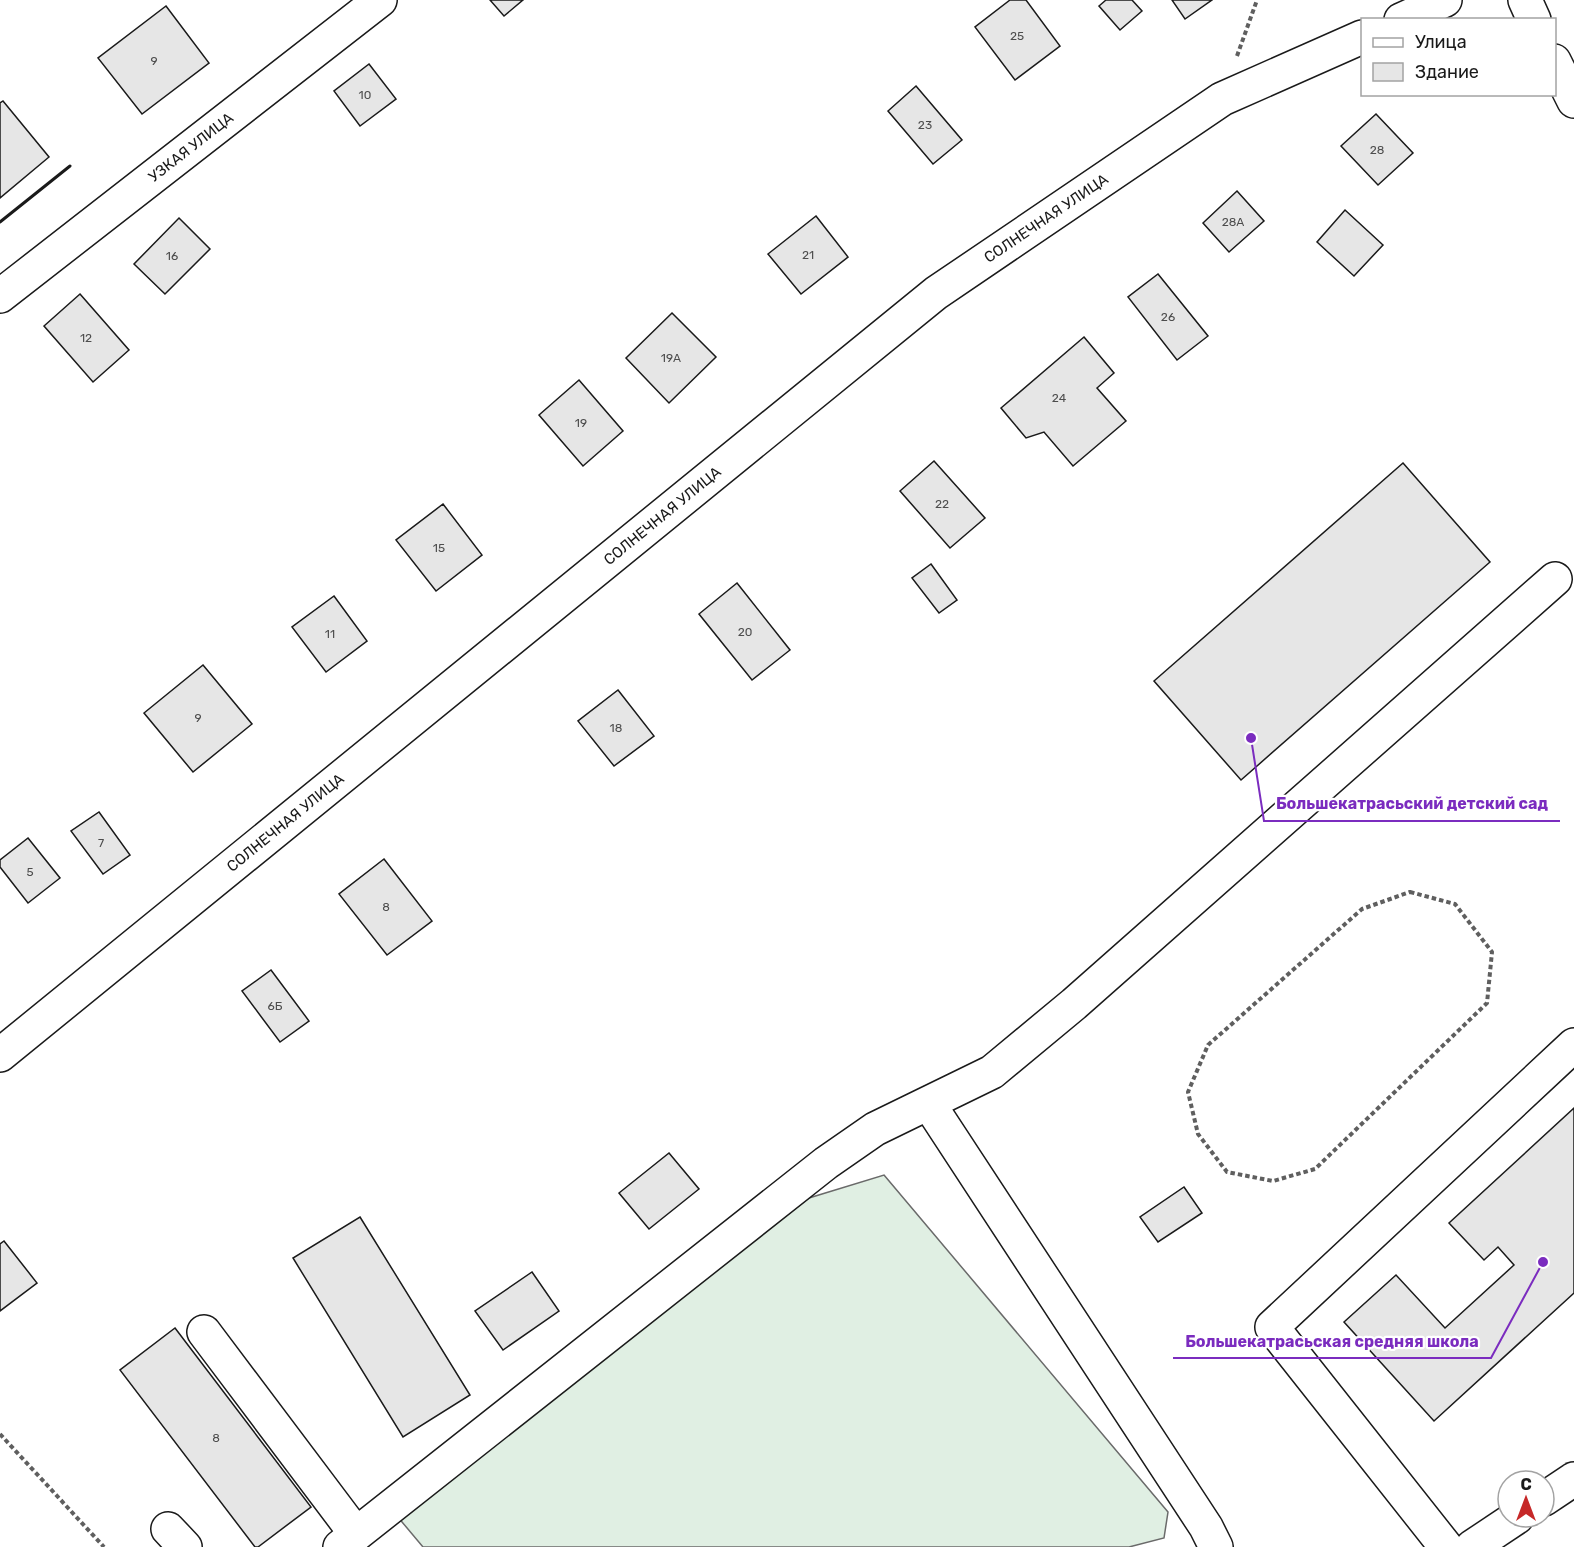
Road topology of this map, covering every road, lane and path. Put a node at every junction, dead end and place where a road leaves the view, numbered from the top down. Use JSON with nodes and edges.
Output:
{"nodes":[{"id":1,"x":380,"y":0,"type":"edge"},
{"id":2,"x":1257,"y":0,"type":"edge"},
{"id":3,"x":1445,"y":0,"type":"edge"},
{"id":4,"x":1525,"y":0,"type":"edge"},
{"id":5,"x":1405,"y":18,"type":"edge"},
{"id":6,"x":1533,"y":18,"type":"edge"},
{"id":7,"x":1361,"y":37,"type":"edge"},
{"id":8,"x":1556,"y":65,"type":"edge"},
{"id":9,"x":1222,"y":99,"type":"junction"},
{"id":10,"x":1574,"y":100,"type":"edge"},
{"id":11,"x":0,"y":297,"type":"edge"},
{"id":12,"x":1556,"y":579,"type":"dead end"},
{"id":13,"x":1455,"y":904,"type":"joint"},
{"id":14,"x":1574,"y":1045,"type":"edge"},
{"id":15,"x":0,"y":1055,"type":"edge"},
{"id":16,"x":929,"y":1104,"type":"junction"},
{"id":17,"x":204,"y":1332,"type":"dead end"},
{"id":18,"x":0,"y":1434,"type":"edge"},
{"id":19,"x":1574,"y":1479,"type":"edge"},
{"id":20,"x":1556,"y":1491,"type":"edge"},
{"id":21,"x":1499,"y":1529,"type":"edge"},
{"id":22,"x":348,"y":1541,"type":"edge"},
{"id":23,"x":104,"y":1547,"type":"edge"},
{"id":24,"x":1216,"y":1547,"type":"edge"},
{"id":25,"x":1446,"y":1547,"type":"edge"},
{"id":26,"x":1472,"y":1547,"type":"edge"}],
"edges":[{"from":1,"to":11,"type":"street","name":"УЗКАЯ УЛИЦА"},
{"from":2,"to":9,"type":"path"},
{"from":3,"to":5,"type":"street"},
{"from":4,"to":6,"type":"street"},
{"from":7,"to":9,"type":"street","name":"СОЛНЕЧНАЯ УЛИЦА"},
{"from":8,"to":10,"type":"street"},
{"from":9,"to":15,"type":"street","name":"СОЛНЕЧНАЯ УЛИЦА"},
{"from":12,"to":16,"type":"street"},
{"from":13,"to":13,"type":"path"},
{"from":14,"to":25,"type":"street"},
{"from":16,"to":22,"type":"street"},
{"from":16,"to":24,"type":"street"},
{"from":17,"to":22,"type":"street"},
{"from":18,"to":23,"type":"path"},
{"from":19,"to":20,"type":"street"},
{"from":21,"to":26,"type":"street"}]}
